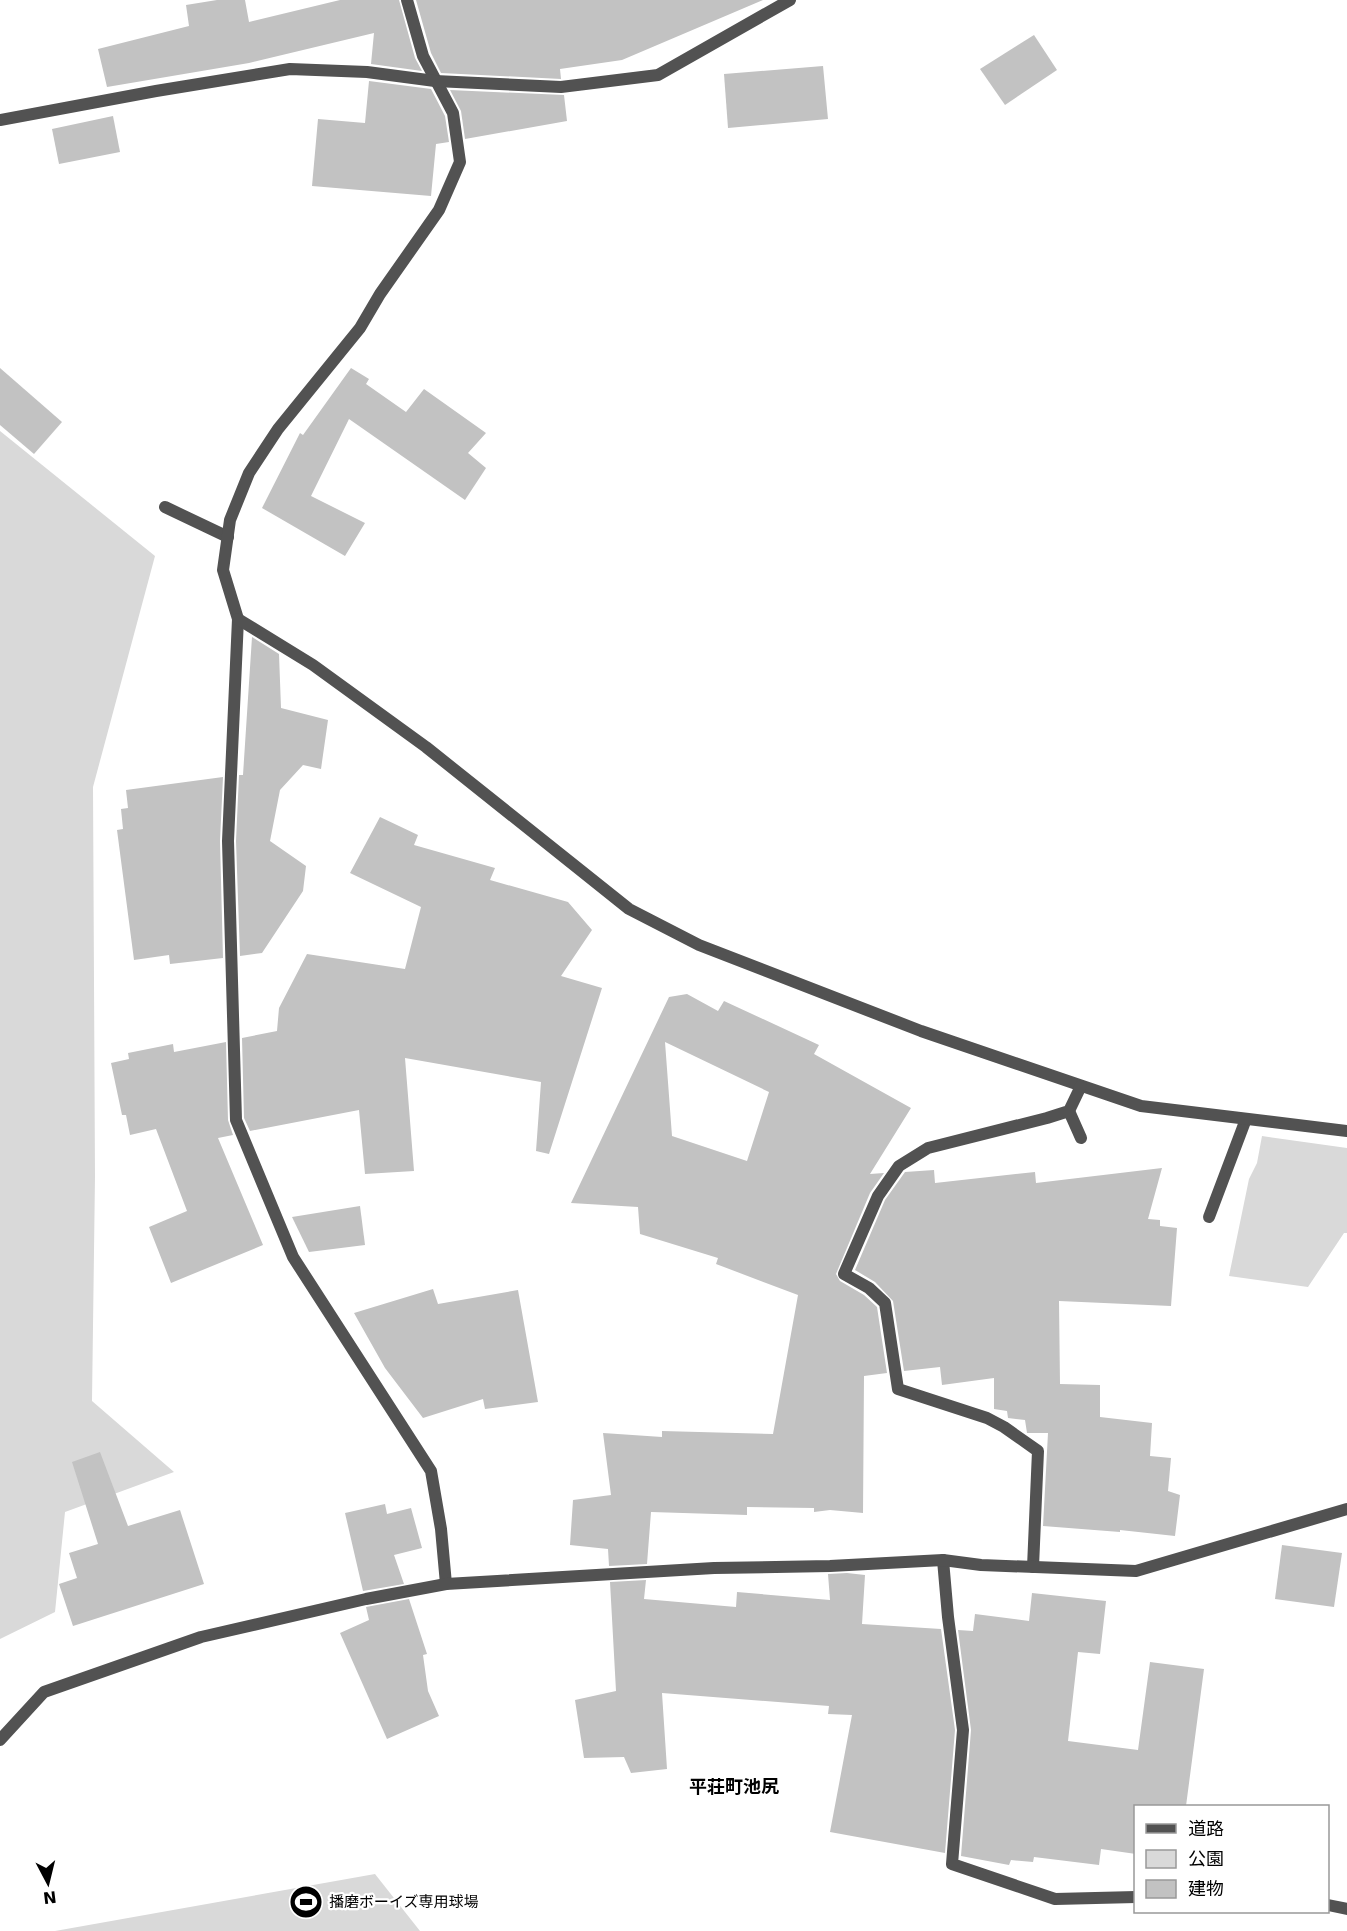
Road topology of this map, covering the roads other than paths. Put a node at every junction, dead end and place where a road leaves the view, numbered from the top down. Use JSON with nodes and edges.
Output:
{"nodes":[{"id":1,"x":407,"y":0,"type":"edge"},
{"id":2,"x":790,"y":0,"type":"edge"},
{"id":3,"x":435,"y":81,"type":"junction"},
{"id":4,"x":0,"y":120,"type":"edge"},
{"id":5,"x":165,"y":507,"type":"dead end"},
{"id":6,"x":228,"y":537,"type":"junction"},
{"id":7,"x":238,"y":619,"type":"junction"},
{"id":8,"x":1081,"y":1086,"type":"junction"},
{"id":9,"x":1069,"y":1111,"type":"junction"},
{"id":10,"x":1246,"y":1119,"type":"junction"},
{"id":11,"x":1347,"y":1131,"type":"edge"},
{"id":12,"x":1081,"y":1138,"type":"dead end"},
{"id":13,"x":1209,"y":1217,"type":"dead end"},
{"id":14,"x":1347,"y":1509,"type":"edge"},
{"id":15,"x":943,"y":1560,"type":"junction"},
{"id":16,"x":1034,"y":1567,"type":"junction"},
{"id":17,"x":446,"y":1584,"type":"junction"},
{"id":18,"x":0,"y":1740,"type":"edge"},
{"id":19,"x":1134,"y":1897,"type":"edge"},
{"id":20,"x":1329,"y":1905,"type":"edge"},
{"id":21,"x":1347,"y":1909,"type":"edge"}],
"edges":[{"from":1,"to":3,"type":"street"},
{"from":2,"to":3,"type":"street"},
{"from":3,"to":4,"type":"street"},
{"from":3,"to":6,"type":"street"},
{"from":5,"to":6,"type":"street"},
{"from":6,"to":7,"type":"street"},
{"from":7,"to":8,"type":"street"},
{"from":7,"to":17,"type":"street"},
{"from":8,"to":9,"type":"street"},
{"from":8,"to":10,"type":"street"},
{"from":9,"to":12,"type":"street"},
{"from":9,"to":16,"type":"street"},
{"from":10,"to":11,"type":"street"},
{"from":10,"to":13,"type":"street"},
{"from":14,"to":16,"type":"street"},
{"from":15,"to":16,"type":"street"},
{"from":15,"to":17,"type":"street"},
{"from":15,"to":19,"type":"street"},
{"from":17,"to":18,"type":"street"},
{"from":20,"to":21,"type":"street"}]}
